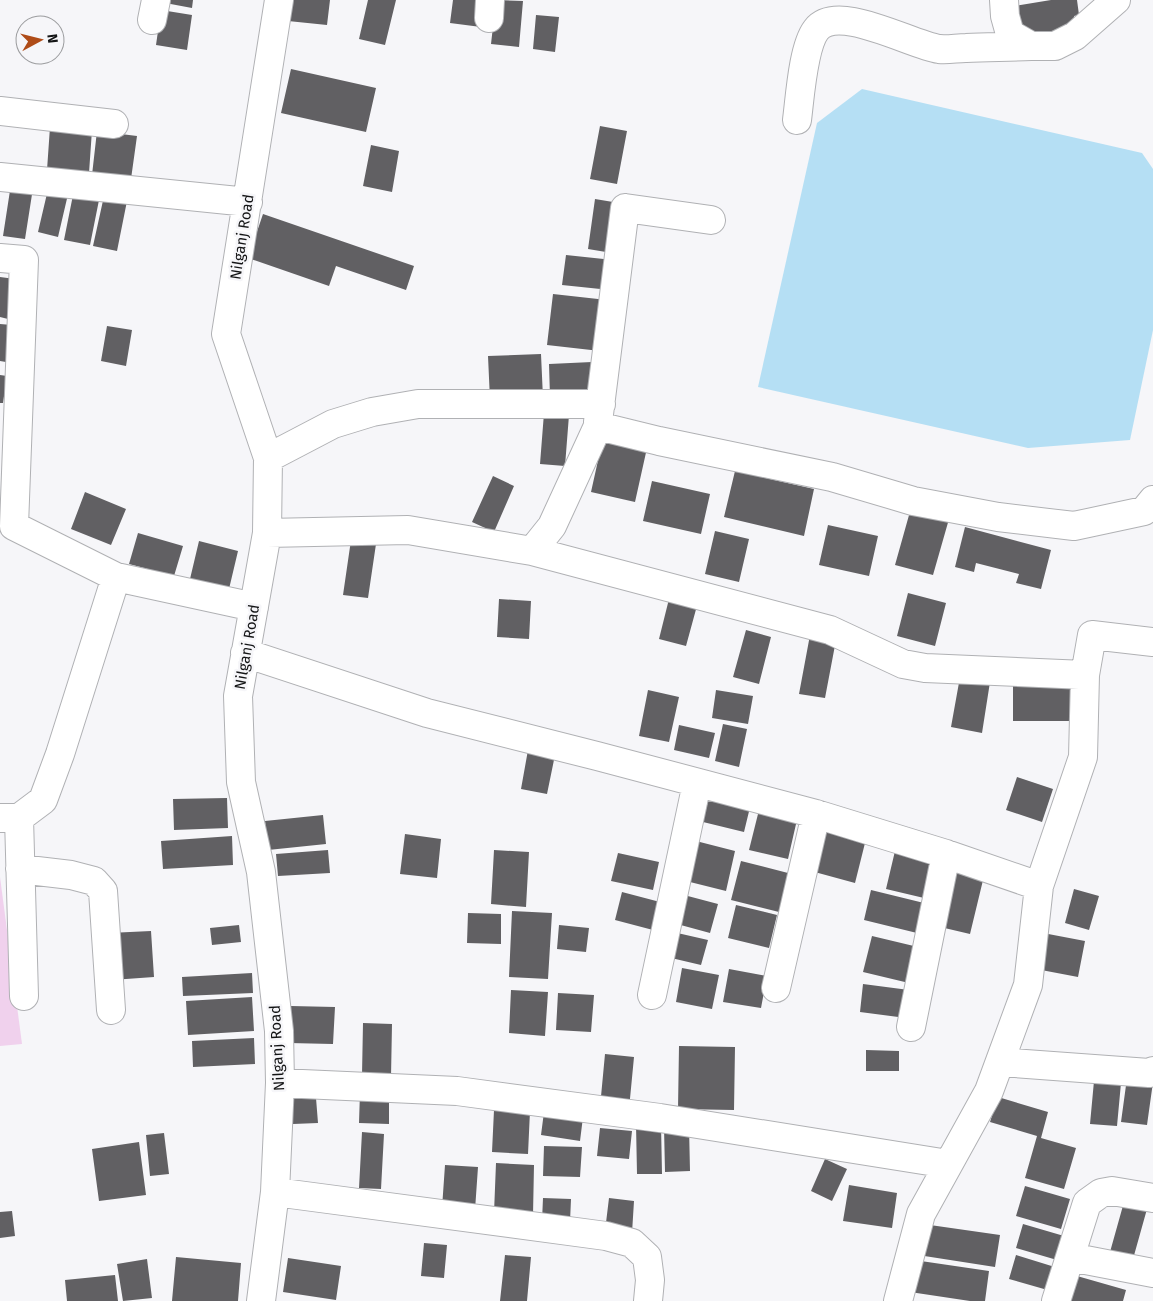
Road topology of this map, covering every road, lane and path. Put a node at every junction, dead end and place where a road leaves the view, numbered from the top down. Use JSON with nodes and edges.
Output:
{"nodes":[{"id":1,"x":279,"y":0,"type":"edge"},
{"id":2,"x":1004,"y":0,"type":"edge"},
{"id":3,"x":1116,"y":0,"type":"edge"},
{"id":4,"x":1031,"y":46,"type":"junction"},
{"id":5,"x":0,"y":111,"type":"edge"},
{"id":6,"x":797,"y":120,"type":"dead end"},
{"id":7,"x":114,"y":124,"type":"dead end"},
{"id":8,"x":0,"y":177,"type":"edge"},
{"id":9,"x":248,"y":202,"type":"junction"},
{"id":10,"x":711,"y":220,"type":"dead end"},
{"id":11,"x":0,"y":258,"type":"edge"},
{"id":12,"x":599,"y":415,"type":"junction"},
{"id":13,"x":268,"y":458,"type":"junction"},
{"id":14,"x":1153,"y":500,"type":"edge"},
{"id":15,"x":7,"y":527,"type":"edge"},
{"id":16,"x":267,"y":534,"type":"junction"},
{"id":17,"x":532,"y":551,"type":"junction"},
{"id":18,"x":116,"y":577,"type":"junction"},
{"id":19,"x":254,"y":607,"type":"junction"},
{"id":20,"x":1153,"y":642,"type":"edge"},
{"id":21,"x":245,"y":653,"type":"junction"},
{"id":22,"x":1085,"y":675,"type":"junction"},
{"id":23,"x":697,"y":783,"type":"junction"},
{"id":24,"x":816,"y":814,"type":"junction"},
{"id":25,"x":9,"y":818,"type":"edge"},
{"id":26,"x":946,"y":854,"type":"junction"},
{"id":27,"x":20,"y":869,"type":"junction"},
{"id":28,"x":1039,"y":886,"type":"junction"},
{"id":29,"x":776,"y":988,"type":"dead end"},
{"id":30,"x":24,"y":996,"type":"dead end"},
{"id":31,"x":652,"y":996,"type":"dead end"},
{"id":32,"x":111,"y":1010,"type":"dead end"},
{"id":33,"x":911,"y":1027,"type":"dead end"},
{"id":34,"x":1000,"y":1062,"type":"junction"},
{"id":35,"x":1153,"y":1071,"type":"edge"},
{"id":36,"x":280,"y":1083,"type":"junction"},
{"id":37,"x":948,"y":1164,"type":"junction"},
{"id":38,"x":275,"y":1192,"type":"junction"},
{"id":39,"x":1153,"y":1198,"type":"edge"},
{"id":40,"x":1070,"y":1257,"type":"junction"},
{"id":41,"x":1153,"y":1273,"type":"edge"},
{"id":42,"x":261,"y":1301,"type":"edge"},
{"id":43,"x":648,"y":1301,"type":"edge"},
{"id":44,"x":898,"y":1301,"type":"edge"},
{"id":45,"x":1056,"y":1301,"type":"edge"}],
"edges":[{"from":1,"to":9,"type":"street","name":"Nilganj Road"},
{"from":2,"to":4,"type":"street"},
{"from":3,"to":4,"type":"street"},
{"from":4,"to":6,"type":"street"},
{"from":5,"to":7,"type":"street"},
{"from":8,"to":9,"type":"street"},
{"from":9,"to":13,"type":"street","name":"Nilganj Road"},
{"from":10,"to":12,"type":"street"},
{"from":11,"to":15,"type":"street"},
{"from":12,"to":13,"type":"street"},
{"from":12,"to":14,"type":"street"},
{"from":12,"to":17,"type":"street"},
{"from":13,"to":16,"type":"street","name":"Nilganj Road"},
{"from":15,"to":18,"type":"street"},
{"from":16,"to":17,"type":"street"},
{"from":16,"to":19,"type":"street","name":"Nilganj Road"},
{"from":17,"to":22,"type":"street"},
{"from":18,"to":19,"type":"street"},
{"from":18,"to":25,"type":"street"},
{"from":19,"to":21,"type":"street","name":"Nilganj Road"},
{"from":20,"to":22,"type":"street"},
{"from":21,"to":23,"type":"street"},
{"from":21,"to":36,"type":"street","name":"Nilganj Road"},
{"from":22,"to":28,"type":"street"},
{"from":23,"to":24,"type":"street"},
{"from":23,"to":31,"type":"street"},
{"from":24,"to":26,"type":"street"},
{"from":24,"to":29,"type":"street"},
{"from":25,"to":27,"type":"street"},
{"from":26,"to":28,"type":"street"},
{"from":26,"to":33,"type":"street"},
{"from":27,"to":30,"type":"street"},
{"from":27,"to":32,"type":"street"},
{"from":28,"to":34,"type":"street"},
{"from":34,"to":35,"type":"street"},
{"from":34,"to":37,"type":"street"},
{"from":36,"to":37,"type":"street"},
{"from":36,"to":38,"type":"street","name":"Nilganj Road"},
{"from":37,"to":44,"type":"street"},
{"from":38,"to":42,"type":"street","name":"Nilganj Road"},
{"from":38,"to":43,"type":"street"},
{"from":39,"to":40,"type":"street"},
{"from":40,"to":41,"type":"street"},
{"from":40,"to":45,"type":"street"}]}
